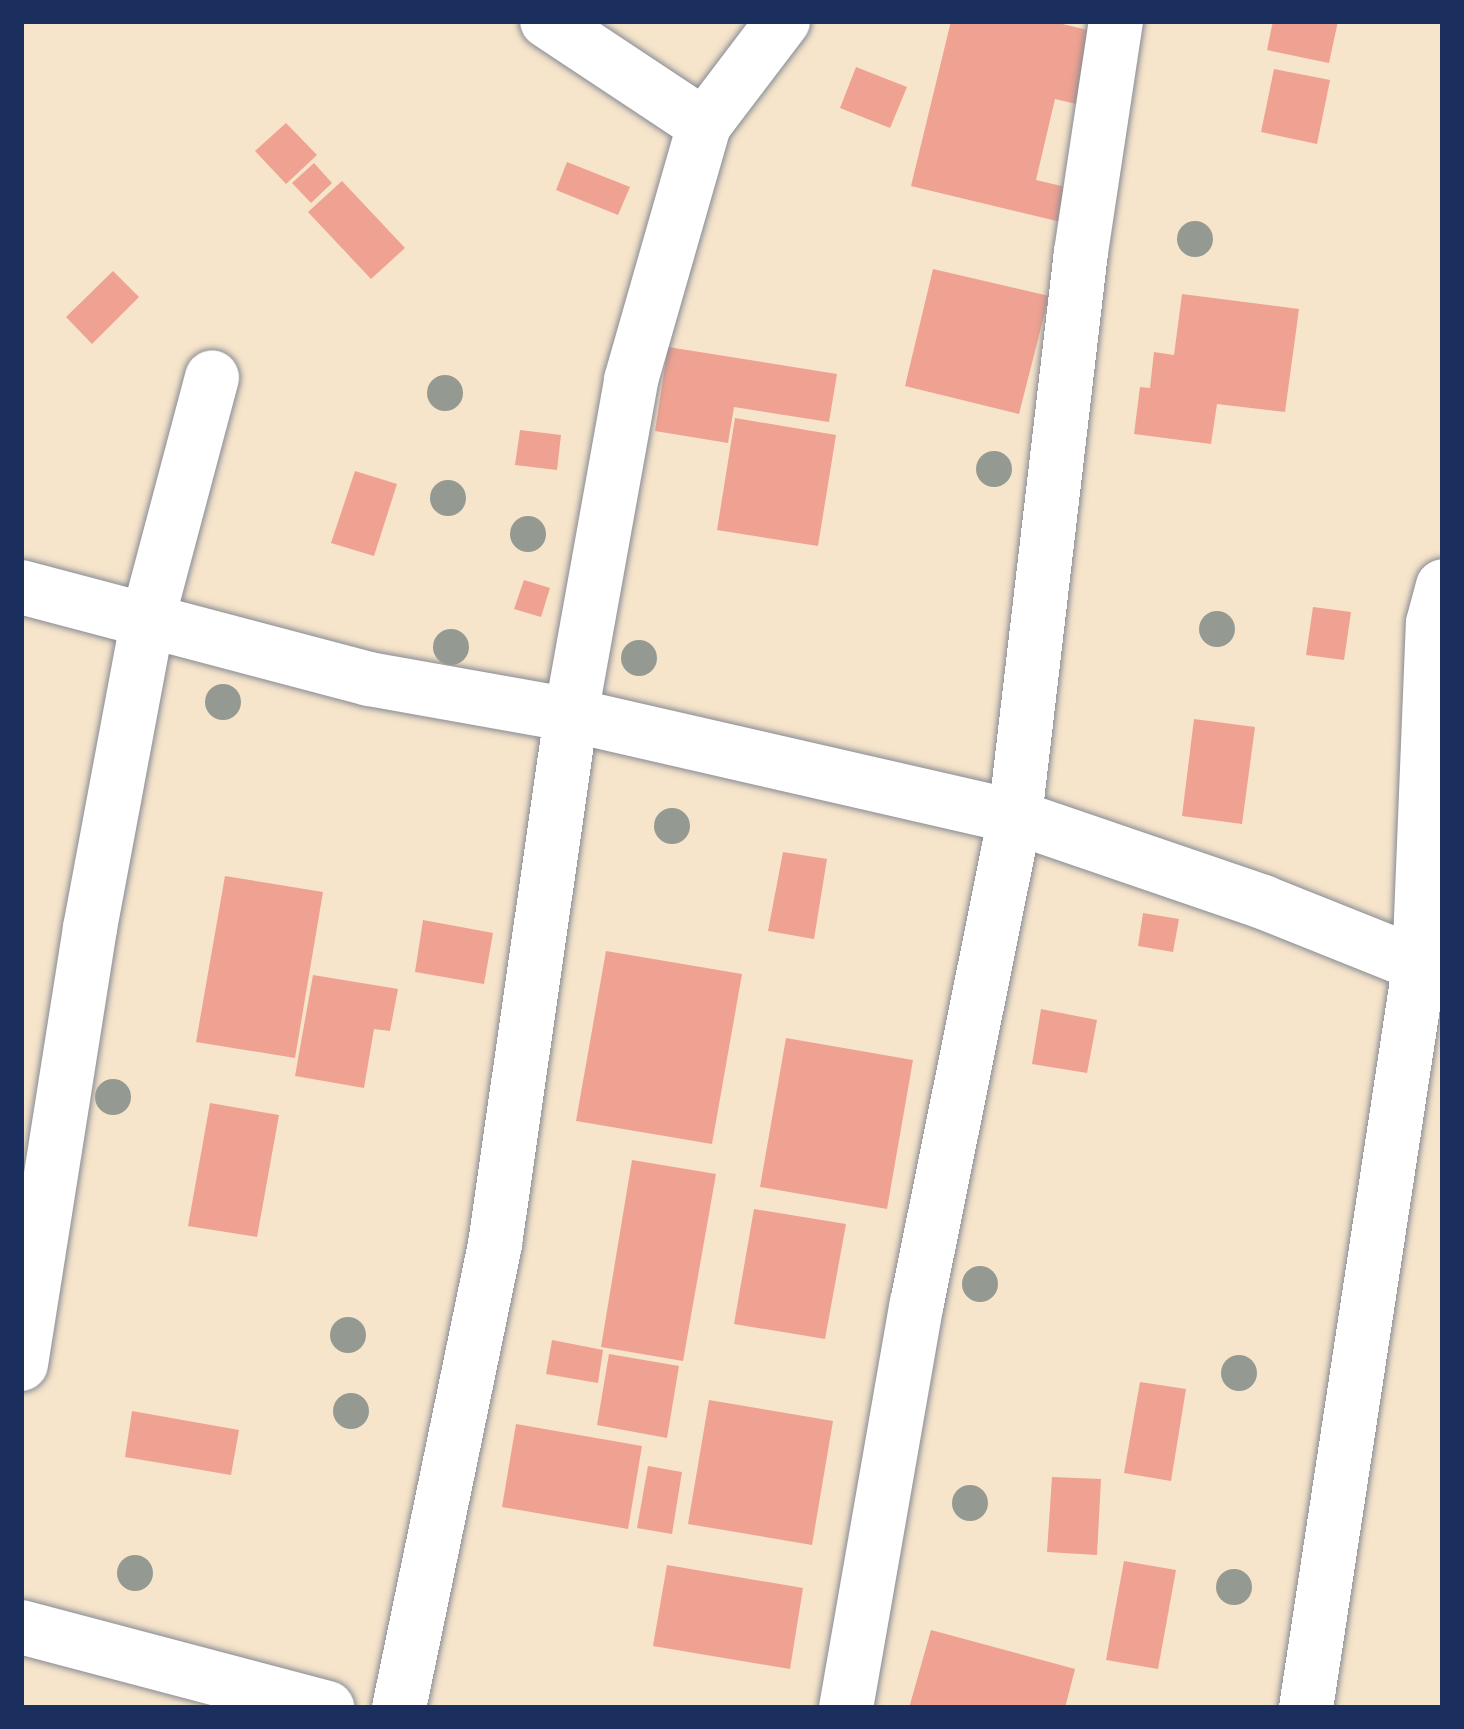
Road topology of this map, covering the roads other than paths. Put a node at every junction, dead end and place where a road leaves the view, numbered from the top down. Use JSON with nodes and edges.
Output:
{"nodes":[{"id":1,"x":547,"y":21,"type":"edge"},
{"id":2,"x":783,"y":21,"type":"edge"},
{"id":3,"x":1115,"y":21,"type":"edge"},
{"id":4,"x":704,"y":125,"type":"junction"},
{"id":5,"x":212,"y":377,"type":"dead end"},
{"id":6,"x":1443,"y":586,"type":"edge"},
{"id":7,"x":21,"y":587,"type":"edge"},
{"id":8,"x":148,"y":618,"type":"junction"},
{"id":9,"x":571,"y":715,"type":"junction"},
{"id":10,"x":1015,"y":817,"type":"junction"},
{"id":11,"x":1431,"y":971,"type":"edge"},
{"id":12,"x":21,"y":1364,"type":"edge"},
{"id":13,"x":21,"y":1627,"type":"edge"},
{"id":14,"x":327,"y":1708,"type":"edge"},
{"id":15,"x":399,"y":1708,"type":"edge"},
{"id":16,"x":846,"y":1708,"type":"edge"},
{"id":17,"x":1306,"y":1708,"type":"edge"}],
"edges":[{"from":1,"to":4,"type":"street"},
{"from":2,"to":4,"type":"street"},
{"from":3,"to":10,"type":"street"},
{"from":4,"to":9,"type":"street"},
{"from":5,"to":8,"type":"street"},
{"from":6,"to":11,"type":"street"},
{"from":7,"to":8,"type":"street"},
{"from":8,"to":9,"type":"street"},
{"from":8,"to":12,"type":"street"},
{"from":9,"to":10,"type":"street"},
{"from":9,"to":15,"type":"street"},
{"from":10,"to":11,"type":"street"},
{"from":10,"to":16,"type":"street"},
{"from":11,"to":17,"type":"street"},
{"from":13,"to":14,"type":"street"}]}
